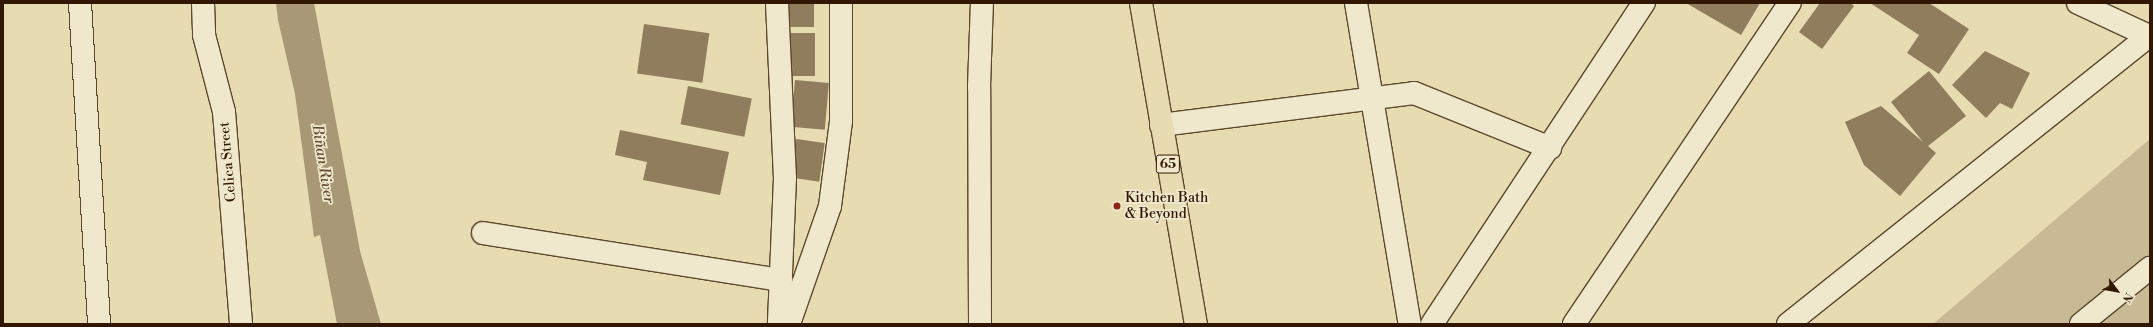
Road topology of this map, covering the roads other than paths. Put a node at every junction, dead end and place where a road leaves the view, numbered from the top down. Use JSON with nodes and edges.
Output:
{"nodes":[{"id":1,"x":80,"y":3,"type":"edge"},
{"id":2,"x":203,"y":3,"type":"edge"},
{"id":3,"x":777,"y":3,"type":"edge"},
{"id":4,"x":841,"y":3,"type":"edge"},
{"id":5,"x":982,"y":3,"type":"edge"},
{"id":6,"x":1141,"y":3,"type":"edge"},
{"id":7,"x":1356,"y":3,"type":"edge"},
{"id":8,"x":1644,"y":3,"type":"edge"},
{"id":9,"x":1790,"y":3,"type":"edge"},
{"id":10,"x":2078,"y":3,"type":"edge"},
{"id":11,"x":2149,"y":35,"type":"edge"},
{"id":12,"x":1372,"y":99,"type":"junction"},
{"id":13,"x":1161,"y":125,"type":"junction"},
{"id":14,"x":1550,"y":148,"type":"junction"},
{"id":15,"x":483,"y":233,"type":"dead end"},
{"id":16,"x":2150,"y":268,"type":"edge"},
{"id":17,"x":780,"y":280,"type":"junction"},
{"id":18,"x":100,"y":324,"type":"edge"},
{"id":19,"x":241,"y":324,"type":"edge"},
{"id":20,"x":779,"y":324,"type":"edge"},
{"id":21,"x":789,"y":324,"type":"edge"},
{"id":22,"x":980,"y":324,"type":"edge"},
{"id":23,"x":1196,"y":324,"type":"edge"},
{"id":24,"x":1410,"y":324,"type":"edge"},
{"id":25,"x":1432,"y":324,"type":"edge"},
{"id":26,"x":1574,"y":324,"type":"edge"},
{"id":27,"x":1788,"y":324,"type":"edge"},
{"id":28,"x":2080,"y":324,"type":"edge"}],
"edges":[{"from":1,"to":18,"type":"street"},
{"from":2,"to":19,"type":"street","name":"Celica Street"},
{"from":3,"to":17,"type":"street"},
{"from":4,"to":21,"type":"street"},
{"from":5,"to":22,"type":"street"},
{"from":6,"to":13,"type":"highway","number":"65"},
{"from":7,"to":12,"type":"street"},
{"from":8,"to":14,"type":"street"},
{"from":9,"to":26,"type":"street"},
{"from":10,"to":11,"type":"street"},
{"from":11,"to":27,"type":"street"},
{"from":12,"to":13,"type":"street"},
{"from":12,"to":14,"type":"street"},
{"from":12,"to":24,"type":"street"},
{"from":13,"to":23,"type":"highway","number":"65"},
{"from":14,"to":25,"type":"street"},
{"from":15,"to":17,"type":"street"},
{"from":16,"to":28,"type":"street"},
{"from":17,"to":20,"type":"street"}]}
